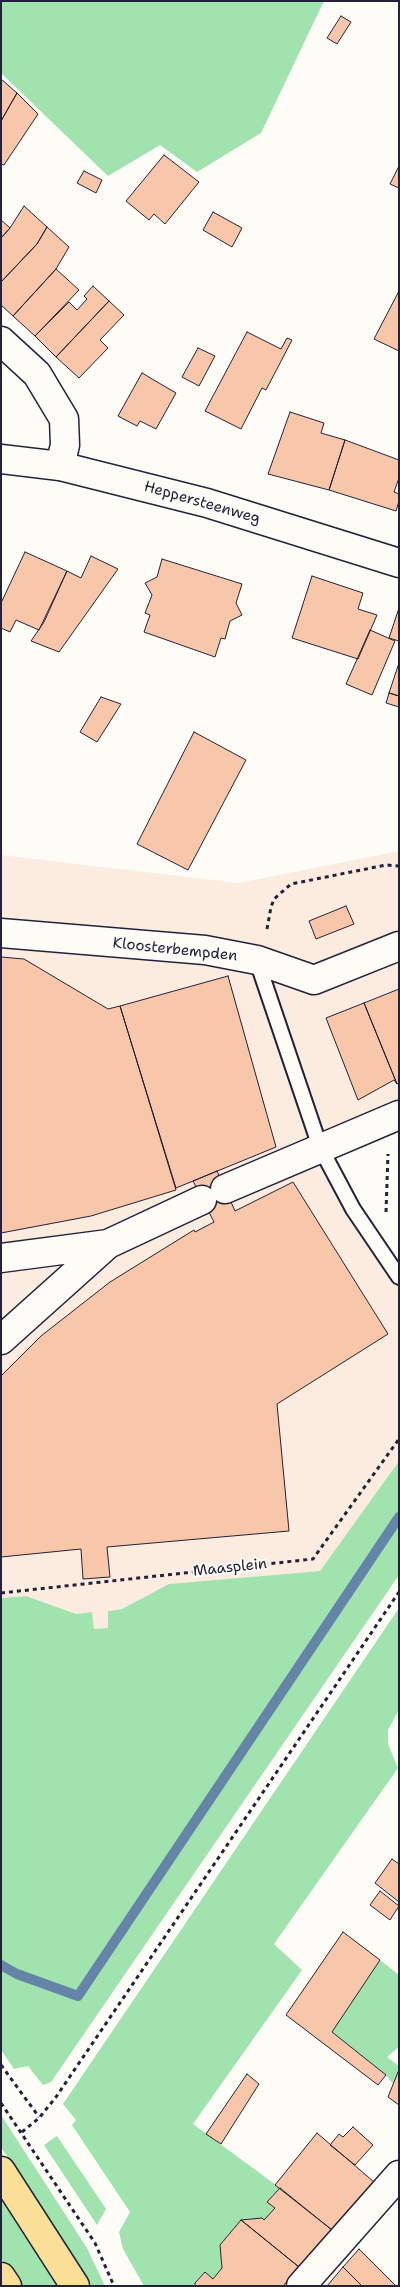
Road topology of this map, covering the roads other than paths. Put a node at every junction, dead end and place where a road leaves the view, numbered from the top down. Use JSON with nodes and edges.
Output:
{"nodes":[{"id":1,"x":1,"y":341,"type":"edge"},
{"id":2,"x":1,"y":460,"type":"edge"},
{"id":3,"x":60,"y":466,"type":"junction"},
{"id":4,"x":399,"y":563,"type":"edge"},
{"id":5,"x":1,"y":933,"type":"edge"},
{"id":6,"x":399,"y":946,"type":"edge"},
{"id":7,"x":257,"y":960,"type":"junction"},
{"id":8,"x":399,"y":1114,"type":"edge"},
{"id":9,"x":320,"y":1147,"type":"junction"},
{"id":10,"x":108,"y":1244,"type":"junction"},
{"id":11,"x":1,"y":1258,"type":"edge"},
{"id":12,"x":399,"y":1277,"type":"edge"},
{"id":13,"x":1,"y":1340,"type":"edge"},
{"id":14,"x":1,"y":2171,"type":"edge"},
{"id":15,"x":399,"y":2175,"type":"edge"},
{"id":16,"x":1,"y":2277,"type":"edge"},
{"id":17,"x":7,"y":2286,"type":"edge"},
{"id":18,"x":75,"y":2286,"type":"edge"},
{"id":19,"x":301,"y":2286,"type":"edge"}],
"edges":[{"from":1,"to":3,"type":"street"},
{"from":2,"to":3,"type":"street","name":"Heppersteenweg"},
{"from":3,"to":4,"type":"street","name":"Heppersteenweg"},
{"from":5,"to":7,"type":"street","name":"Kloosterbempden"},
{"from":6,"to":7,"type":"street","name":"Kloosterbempden"},
{"from":7,"to":9,"type":"lane"},
{"from":8,"to":9,"type":"street"},
{"from":9,"to":10,"type":"street"},
{"from":9,"to":12,"type":"lane"},
{"from":10,"to":11,"type":"street"},
{"from":10,"to":13,"type":"street"},
{"from":14,"to":18,"type":"main road"},
{"from":15,"to":19,"type":"street"},
{"from":16,"to":17,"type":"main road"}]}
